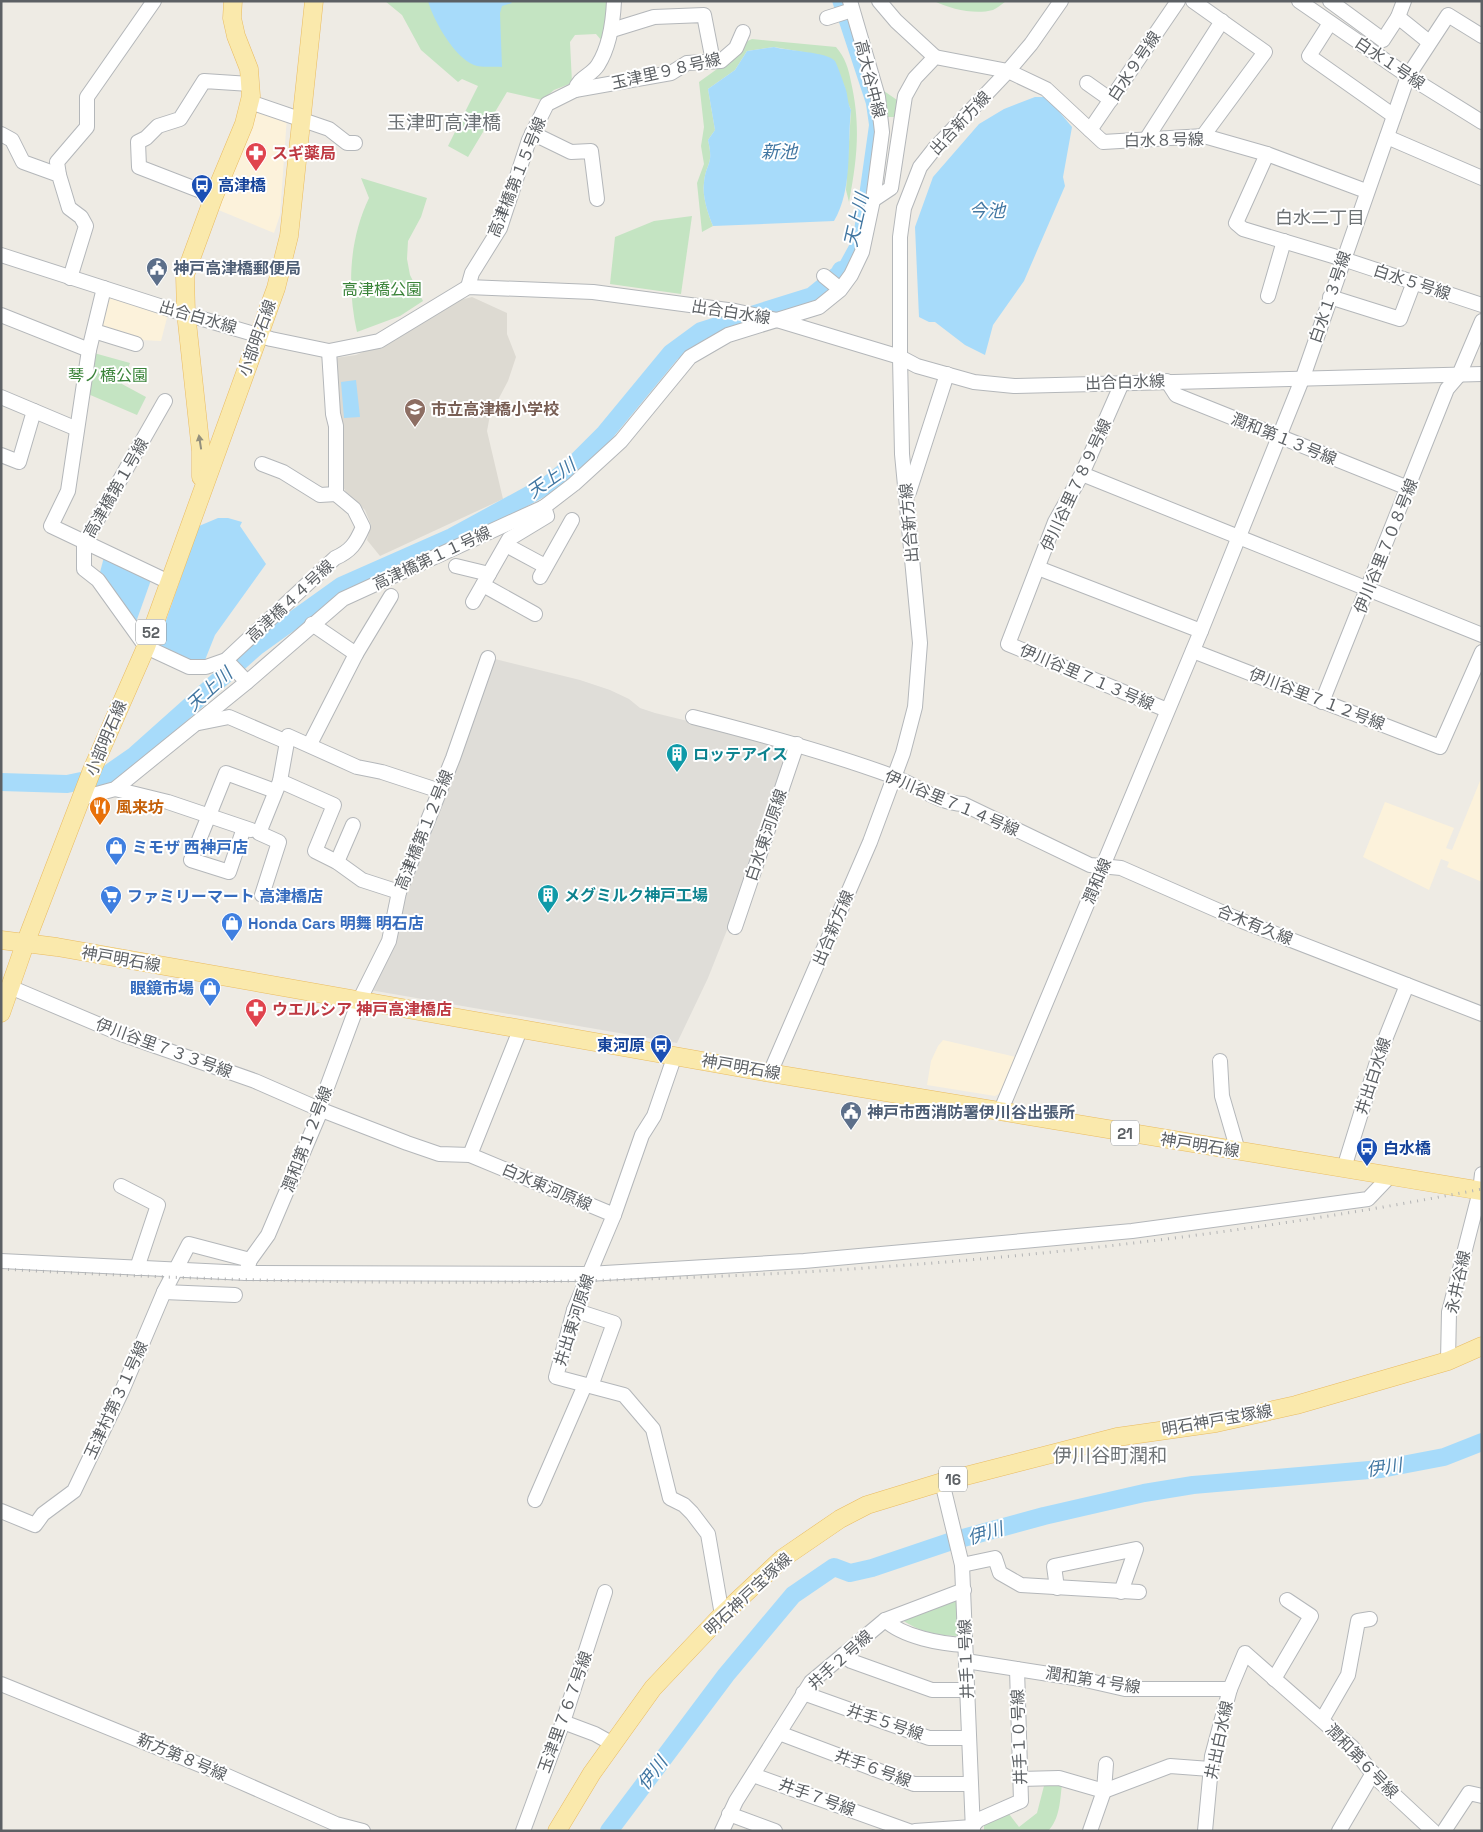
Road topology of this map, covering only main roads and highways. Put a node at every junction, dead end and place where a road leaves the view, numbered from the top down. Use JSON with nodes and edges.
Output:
{"nodes":[{"id":1,"x":233,"y":1,"type":"edge"},
{"id":2,"x":314,"y":1,"type":"edge"},
{"id":3,"x":201,"y":490,"type":"junction"},
{"id":4,"x":1,"y":940,"type":"edge"},
{"id":5,"x":25,"y":944,"type":"junction"},
{"id":6,"x":2,"y":1009,"type":"edge"},
{"id":7,"x":1481,"y":1185,"type":"edge"},
{"id":8,"x":1482,"y":1346,"type":"edge"},
{"id":9,"x":556,"y":1831,"type":"edge"}],
"edges":[{"from":3,"to":1,"type":"main road","name":"小部明石線","number":"52","one_way":true},
{"from":2,"to":3,"type":"main road","name":"小部明石線","number":"52"},
{"from":3,"to":5,"type":"main road","name":"小部明石線","number":"52"},
{"from":4,"to":5,"type":"main road","name":"神戸明石線","number":"21"},
{"from":5,"to":6,"type":"main road","name":"小部明石線","number":"52"},
{"from":5,"to":7,"type":"main road","name":"神戸明石線","number":"21"},
{"from":8,"to":9,"type":"main road","name":"明石神戸宝塚線","number":"16"}]}
